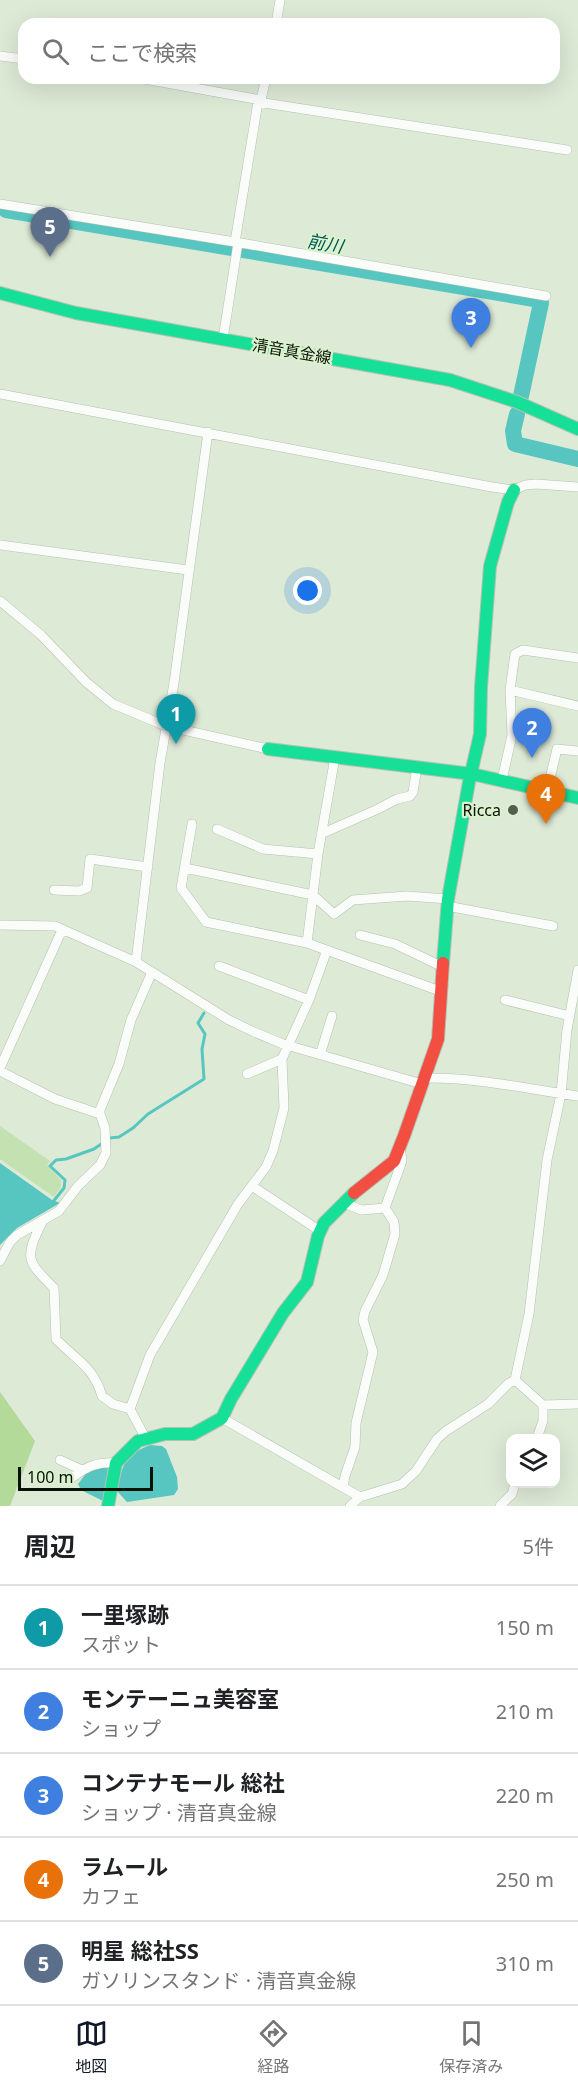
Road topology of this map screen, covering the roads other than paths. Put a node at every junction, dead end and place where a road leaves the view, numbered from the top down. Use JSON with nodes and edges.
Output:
{"nodes":[{"id":1,"x":280,"y":0,"type":"edge"},
{"id":2,"x":277,"y":18,"type":"edge"},
{"id":3,"x":0,"y":56,"type":"edge"},
{"id":4,"x":18,"y":58,"type":"edge"},
{"id":5,"x":171,"y":84,"type":"edge"},
{"id":6,"x":264,"y":84,"type":"edge"},
{"id":7,"x":260,"y":101,"type":"junction"},
{"id":8,"x":567,"y":150,"type":"dead end"},
{"id":9,"x":0,"y":204,"type":"edge"},
{"id":10,"x":237,"y":245,"type":"junction"},
{"id":11,"x":0,"y":293,"type":"edge"},
{"id":12,"x":546,"y":296,"type":"dead end"},
{"id":13,"x":223,"y":339,"type":"junction"},
{"id":14,"x":0,"y":394,"type":"edge"},
{"id":15,"x":578,"y":429,"type":"edge"},
{"id":16,"x":208,"y":432,"type":"junction"},
{"id":17,"x":578,"y":488,"type":"edge"},
{"id":18,"x":514,"y":490,"type":"junction"},
{"id":19,"x":0,"y":545,"type":"edge"},
{"id":20,"x":188,"y":570,"type":"junction"},
{"id":21,"x":0,"y":601,"type":"edge"},
{"id":22,"x":578,"y":658,"type":"edge"},
{"id":23,"x":510,"y":690,"type":"junction"},
{"id":24,"x":578,"y":706,"type":"edge"},
{"id":25,"x":166,"y":726,"type":"junction"},
{"id":26,"x":268,"y":749,"type":"joint"},
{"id":27,"x":578,"y":752,"type":"edge"},
{"id":28,"x":335,"y":757,"type":"junction"},
{"id":29,"x":417,"y":767,"type":"junction"},
{"id":30,"x":472,"y":774,"type":"junction"},
{"id":31,"x":502,"y":780,"type":"junction"},
{"id":32,"x":546,"y":791,"type":"junction"},
{"id":33,"x":578,"y":798,"type":"edge"},
{"id":34,"x":192,"y":824,"type":"dead end"},
{"id":35,"x":217,"y":830,"type":"dead end"},
{"id":36,"x":321,"y":834,"type":"junction"},
{"id":37,"x":318,"y":854,"type":"junction"},
{"id":38,"x":148,"y":867,"type":"junction"},
{"id":39,"x":185,"y":867,"type":"junction"},
{"id":40,"x":54,"y":890,"type":"dead end"},
{"id":41,"x":313,"y":895,"type":"junction"},
{"id":42,"x":448,"y":903,"type":"junction"},
{"id":43,"x":0,"y":925,"type":"edge"},
{"id":44,"x":552,"y":926,"type":"dead end"},
{"id":45,"x":63,"y":930,"type":"junction"},
{"id":46,"x":360,"y":935,"type":"dead end"},
{"id":47,"x":307,"y":943,"type":"junction"},
{"id":48,"x":327,"y":950,"type":"junction"},
{"id":49,"x":136,"y":963,"type":"junction"},
{"id":50,"x":219,"y":966,"type":"dead end"},
{"id":51,"x":443,"y":967,"type":"junction"},
{"id":52,"x":578,"y":970,"type":"edge"},
{"id":53,"x":152,"y":972,"type":"junction"},
{"id":54,"x":440,"y":991,"type":"junction"},
{"id":55,"x":309,"y":1000,"type":"junction"},
{"id":56,"x":505,"y":1000,"type":"dead end"},
{"id":57,"x":332,"y":1016,"type":"dead end"},
{"id":58,"x":570,"y":1016,"type":"junction"},
{"id":59,"x":288,"y":1046,"type":"junction"},
{"id":60,"x":320,"y":1055,"type":"junction"},
{"id":61,"x":282,"y":1059,"type":"junction"},
{"id":62,"x":0,"y":1069,"type":"edge"},
{"id":63,"x":247,"y":1074,"type":"dead end"},
{"id":64,"x":423,"y":1081,"type":"junction"},
{"id":65,"x":561,"y":1094,"type":"junction"},
{"id":66,"x":578,"y":1096,"type":"edge"},
{"id":67,"x":100,"y":1114,"type":"junction"},
{"id":68,"x":400,"y":1147,"type":"junction"},
{"id":69,"x":252,"y":1186,"type":"junction"},
{"id":70,"x":344,"y":1203,"type":"junction"},
{"id":71,"x":385,"y":1208,"type":"junction"},
{"id":72,"x":42,"y":1222,"type":"junction"},
{"id":73,"x":320,"y":1231,"type":"junction"},
{"id":74,"x":0,"y":1261,"type":"edge"},
{"id":75,"x":515,"y":1380,"type":"junction"},
{"id":76,"x":578,"y":1404,"type":"edge"},
{"id":77,"x":543,"y":1405,"type":"junction"},
{"id":78,"x":129,"y":1409,"type":"junction"},
{"id":79,"x":222,"y":1418,"type":"junction"},
{"id":80,"x":538,"y":1434,"type":"edge"},
{"id":81,"x":146,"y":1439,"type":"junction"},
{"id":82,"x":60,"y":1460,"type":"dead end"},
{"id":83,"x":116,"y":1463,"type":"junction"},
{"id":84,"x":82,"y":1470,"type":"junction"},
{"id":85,"x":73,"y":1478,"type":"dead end"},
{"id":86,"x":343,"y":1487,"type":"junction"},
{"id":87,"x":514,"y":1488,"type":"edge"},
{"id":88,"x":360,"y":1497,"type":"junction"},
{"id":89,"x":108,"y":1506,"type":"edge"},
{"id":90,"x":350,"y":1506,"type":"edge"},
{"id":91,"x":500,"y":1506,"type":"edge"}],
"edges":[{"from":1,"to":2,"type":"street"},
{"from":3,"to":4,"type":"street"},
{"from":5,"to":7,"type":"street"},
{"from":6,"to":7,"type":"street"},
{"from":7,"to":8,"type":"street"},
{"from":7,"to":10,"type":"street"},
{"from":9,"to":10,"type":"street"},
{"from":10,"to":12,"type":"street"},
{"from":10,"to":13,"type":"street"},
{"from":11,"to":13,"type":"street","name":"清音真金線"},
{"from":13,"to":15,"type":"street","name":"清音真金線"},
{"from":14,"to":16,"type":"street"},
{"from":16,"to":18,"type":"street"},
{"from":16,"to":20,"type":"street"},
{"from":17,"to":18,"type":"street"},
{"from":18,"to":30,"type":"street"},
{"from":19,"to":20,"type":"street"},
{"from":20,"to":25,"type":"street"},
{"from":21,"to":25,"type":"street"},
{"from":22,"to":23,"type":"street"},
{"from":23,"to":24,"type":"street"},
{"from":23,"to":31,"type":"street"},
{"from":25,"to":26,"type":"street"},
{"from":25,"to":38,"type":"street"},
{"from":26,"to":28,"type":"street"},
{"from":27,"to":32,"type":"street"},
{"from":28,"to":29,"type":"street"},
{"from":28,"to":36,"type":"street"},
{"from":29,"to":30,"type":"street"},
{"from":29,"to":36,"type":"street"},
{"from":30,"to":31,"type":"street"},
{"from":30,"to":42,"type":"street"},
{"from":31,"to":32,"type":"street"},
{"from":32,"to":33,"type":"street"},
{"from":34,"to":39,"type":"street"},
{"from":35,"to":37,"type":"street"},
{"from":36,"to":37,"type":"street"},
{"from":37,"to":41,"type":"street"},
{"from":38,"to":40,"type":"street"},
{"from":38,"to":49,"type":"street"},
{"from":39,"to":41,"type":"street"},
{"from":39,"to":47,"type":"street"},
{"from":41,"to":42,"type":"street"},
{"from":41,"to":47,"type":"street"},
{"from":42,"to":44,"type":"street"},
{"from":42,"to":51,"type":"street"},
{"from":43,"to":45,"type":"street"},
{"from":45,"to":49,"type":"street"},
{"from":45,"to":62,"type":"street"},
{"from":46,"to":51,"type":"street"},
{"from":47,"to":48,"type":"street"},
{"from":48,"to":54,"type":"street"},
{"from":48,"to":55,"type":"street"},
{"from":49,"to":53,"type":"street"},
{"from":50,"to":55,"type":"street"},
{"from":51,"to":54,"type":"street"},
{"from":52,"to":58,"type":"street"},
{"from":53,"to":59,"type":"street"},
{"from":53,"to":67,"type":"street"},
{"from":54,"to":64,"type":"street"},
{"from":55,"to":59,"type":"street"},
{"from":56,"to":58,"type":"street"},
{"from":57,"to":60,"type":"street"},
{"from":58,"to":65,"type":"street"},
{"from":59,"to":60,"type":"street"},
{"from":59,"to":61,"type":"street"},
{"from":60,"to":64,"type":"street"},
{"from":61,"to":63,"type":"street"},
{"from":61,"to":69,"type":"street"},
{"from":62,"to":67,"type":"street"},
{"from":64,"to":65,"type":"street"},
{"from":64,"to":68,"type":"street"},
{"from":65,"to":66,"type":"street"},
{"from":65,"to":75,"type":"street"},
{"from":67,"to":72,"type":"street"},
{"from":68,"to":70,"type":"street"},
{"from":68,"to":71,"type":"street"},
{"from":69,"to":73,"type":"street"},
{"from":69,"to":78,"type":"street"},
{"from":70,"to":71,"type":"street"},
{"from":70,"to":73,"type":"street"},
{"from":71,"to":86,"type":"street"},
{"from":72,"to":74,"type":"street"},
{"from":72,"to":78,"type":"street"},
{"from":73,"to":79,"type":"street"},
{"from":75,"to":77,"type":"street"},
{"from":75,"to":88,"type":"street"},
{"from":76,"to":77,"type":"street"},
{"from":77,"to":80,"type":"street"},
{"from":78,"to":81,"type":"street"},
{"from":79,"to":81,"type":"street"},
{"from":79,"to":86,"type":"street"},
{"from":81,"to":83,"type":"street"},
{"from":82,"to":84,"type":"street"},
{"from":83,"to":84,"type":"street"},
{"from":83,"to":89,"type":"street"},
{"from":84,"to":85,"type":"street"},
{"from":86,"to":88,"type":"street"},
{"from":87,"to":91,"type":"street"},
{"from":88,"to":90,"type":"street"}]}
